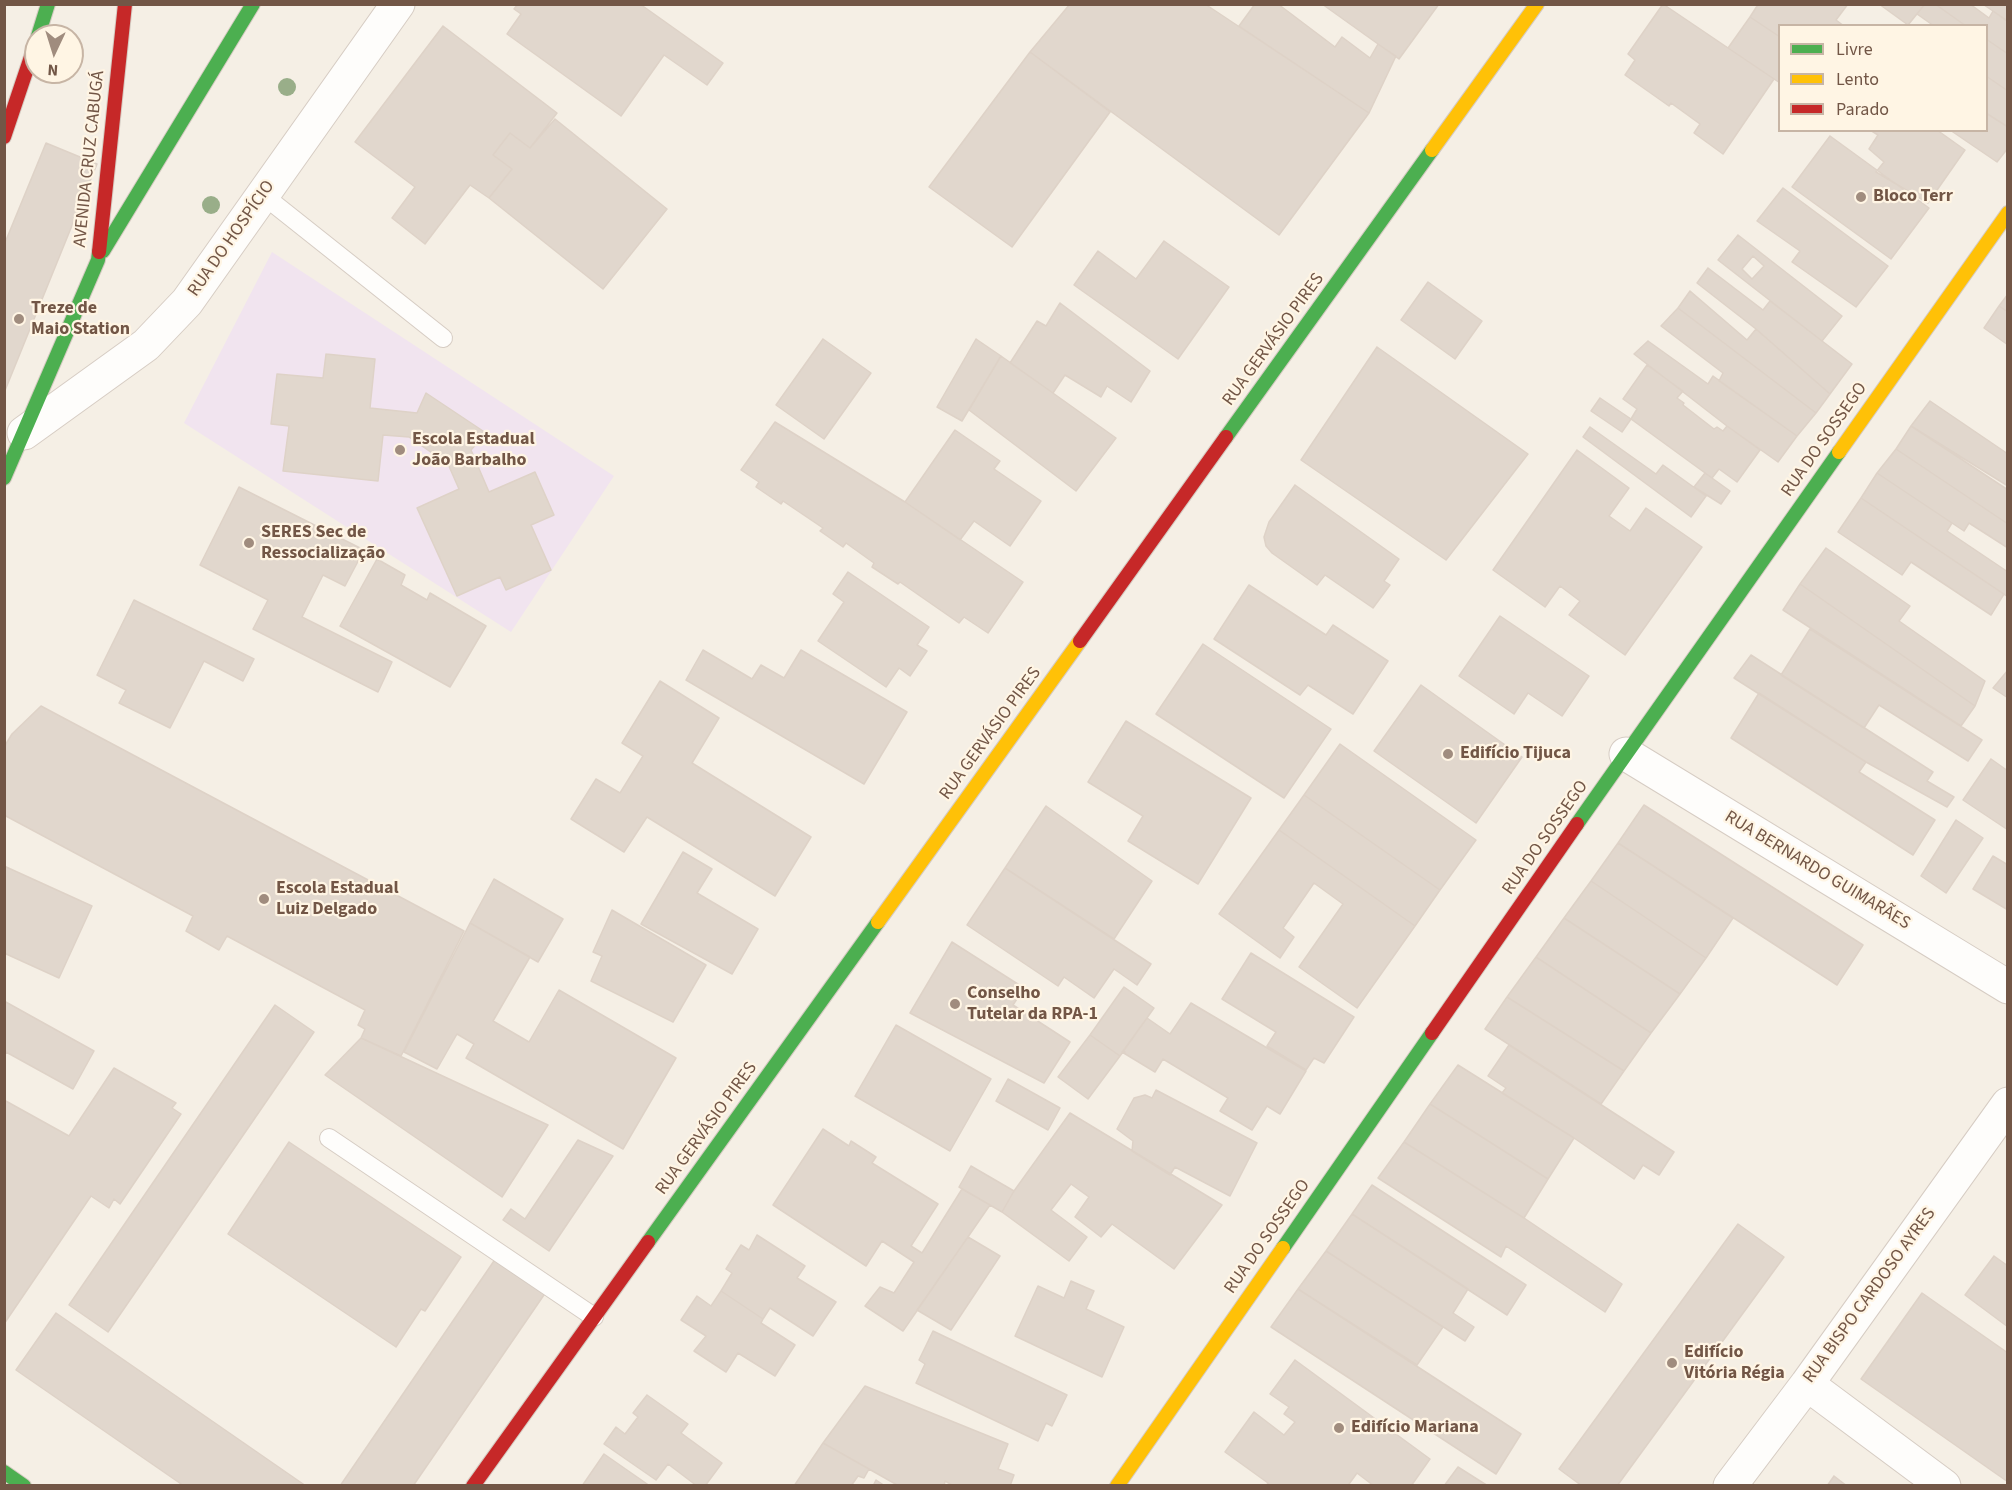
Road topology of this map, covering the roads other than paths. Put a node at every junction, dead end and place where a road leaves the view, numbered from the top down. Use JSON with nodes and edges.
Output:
{"nodes":[{"id":1,"x":48,"y":4,"type":"edge"},
{"id":2,"x":125,"y":4,"type":"edge"},
{"id":3,"x":252,"y":4,"type":"edge"},
{"id":4,"x":398,"y":4,"type":"edge"},
{"id":5,"x":1538,"y":4,"type":"edge"},
{"id":6,"x":42,"y":24,"type":"edge"},
{"id":7,"x":24,"y":78,"type":"edge"},
{"id":8,"x":4,"y":137,"type":"edge"},
{"id":9,"x":263,"y":195,"type":"junction"},
{"id":10,"x":2007,"y":213,"type":"edge"},
{"id":11,"x":98,"y":260,"type":"junction"},
{"id":12,"x":443,"y":338,"type":"dead end"},
{"id":13,"x":24,"y":433,"type":"junction"},
{"id":14,"x":4,"y":478,"type":"edge"},
{"id":15,"x":1626,"y":754,"type":"junction"},
{"id":16,"x":2007,"y":987,"type":"edge"},
{"id":17,"x":2007,"y":1104,"type":"edge"},
{"id":18,"x":328,"y":1138,"type":"dead end"},
{"id":19,"x":594,"y":1317,"type":"junction"},
{"id":20,"x":1807,"y":1384,"type":"junction"},
{"id":21,"x":4,"y":1472,"type":"edge"},
{"id":22,"x":1126,"y":1482,"type":"edge"},
{"id":23,"x":24,"y":1485,"type":"edge"},
{"id":24,"x":473,"y":1485,"type":"edge"},
{"id":25,"x":1730,"y":1485,"type":"edge"},
{"id":26,"x":1944,"y":1485,"type":"edge"}],
"edges":[{"from":1,"to":6,"type":"street"},
{"from":2,"to":11,"type":"street","name":"AVENIDA CRUZ CABUGÁ"},
{"from":3,"to":11,"type":"street"},
{"from":4,"to":9,"type":"street","name":"RUA DO HOSPÍCIO"},
{"from":5,"to":19,"type":"street","name":"RUA GERVÁSIO PIRES"},
{"from":7,"to":8,"type":"street"},
{"from":9,"to":12,"type":"lane"},
{"from":9,"to":13,"type":"street","name":"RUA DO HOSPÍCIO"},
{"from":10,"to":15,"type":"street","name":"RUA DO SOSSEGO"},
{"from":11,"to":13,"type":"street","name":"AVENIDA CRUZ CABUGÁ"},
{"from":13,"to":14,"type":"street","name":"AVENIDA CRUZ CABUGÁ"},
{"from":15,"to":16,"type":"street","name":"RUA BERNARDO GUIMARÃES"},
{"from":15,"to":22,"type":"street","name":"RUA DO SOSSEGO"},
{"from":17,"to":20,"type":"street","name":"RUA BISPO CARDOSO AYRES"},
{"from":18,"to":19,"type":"lane"},
{"from":19,"to":24,"type":"street","name":"RUA GERVÁSIO PIRES"},
{"from":20,"to":25,"type":"street","name":"RUA BISPO CARDOSO AYRES"},
{"from":20,"to":26,"type":"street"},
{"from":21,"to":23,"type":"street"}]}
